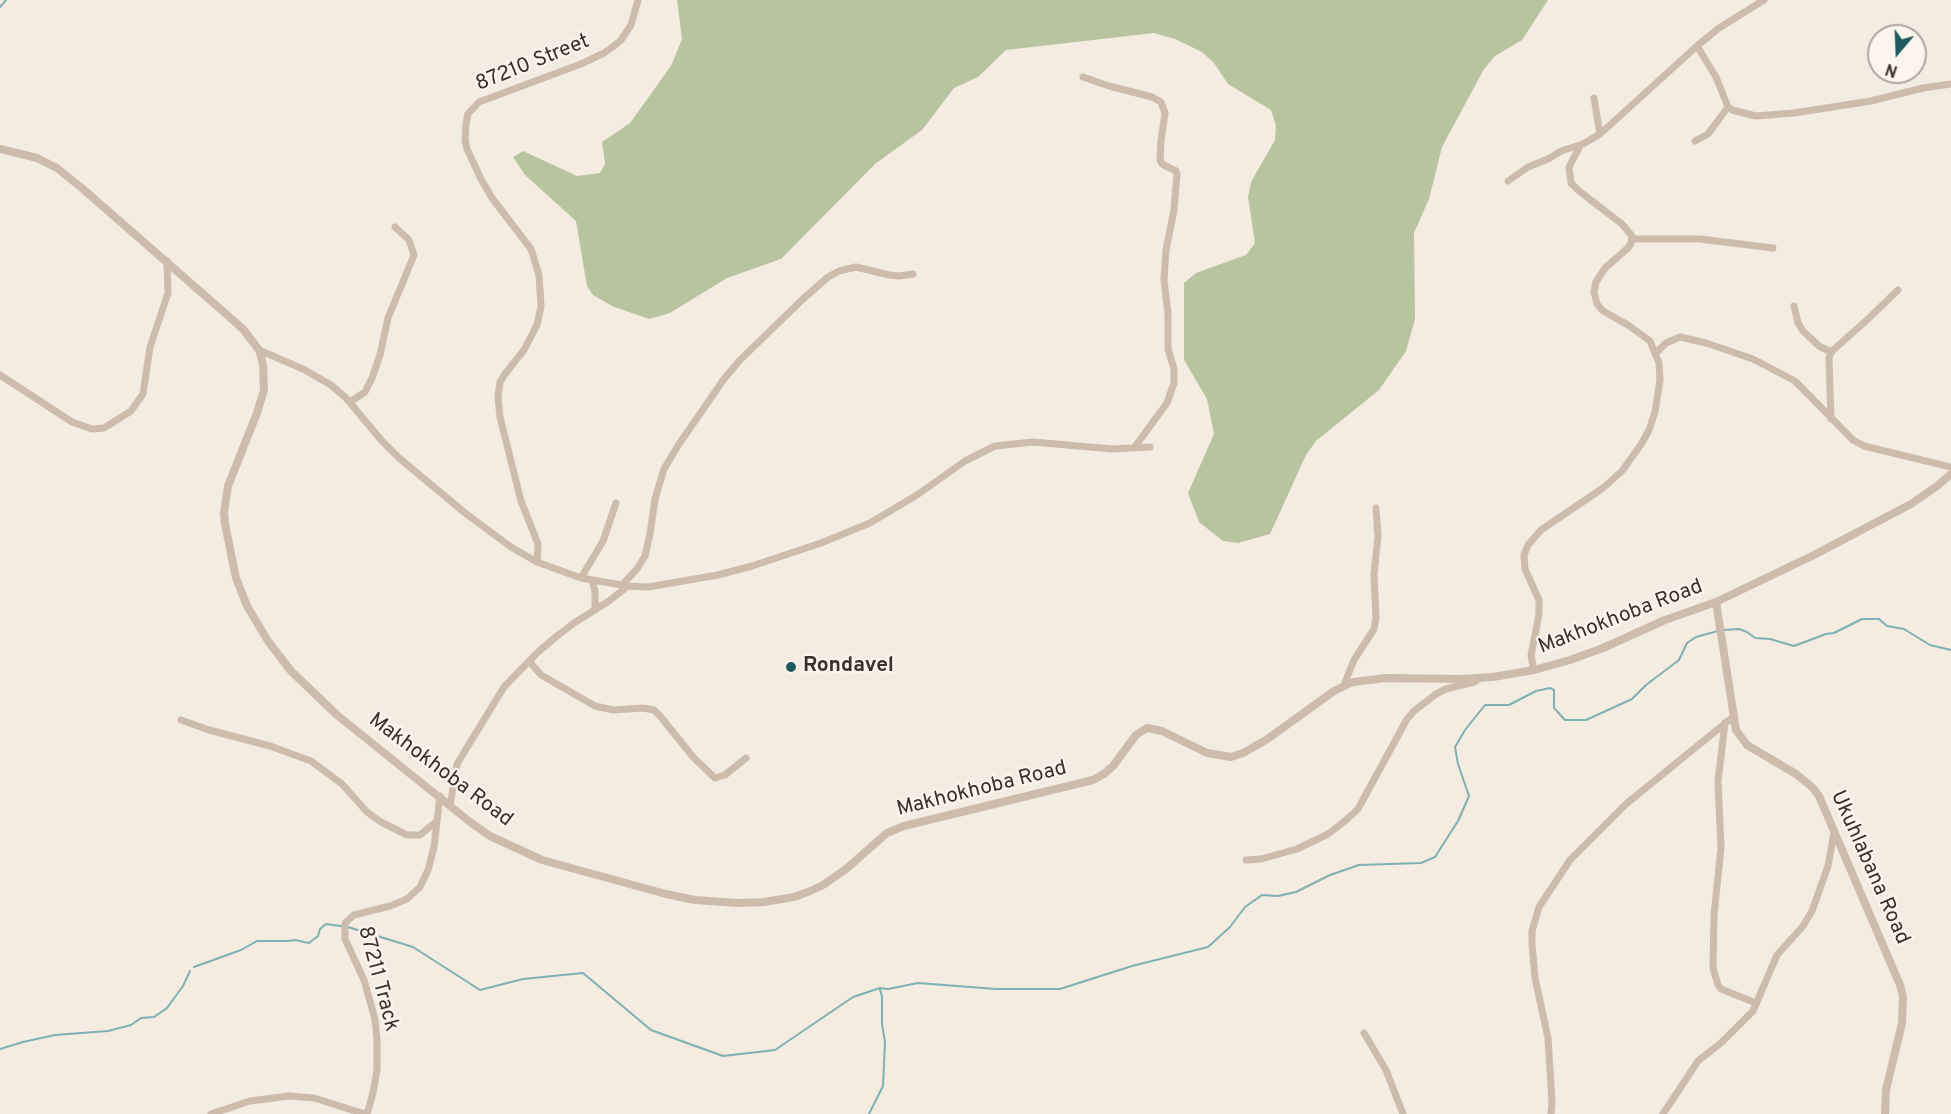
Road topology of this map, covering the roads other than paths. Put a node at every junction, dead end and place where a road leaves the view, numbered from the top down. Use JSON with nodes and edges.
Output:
{"nodes":[{"id":1,"x":638,"y":0,"type":"edge"},
{"id":2,"x":1764,"y":0,"type":"edge"},
{"id":3,"x":1697,"y":46,"type":"junction"},
{"id":4,"x":1083,"y":77,"type":"dead end"},
{"id":5,"x":1951,"y":84,"type":"edge"},
{"id":6,"x":1594,"y":98,"type":"dead end"},
{"id":7,"x":1728,"y":107,"type":"junction"},
{"id":8,"x":1600,"y":134,"type":"junction"},
{"id":9,"x":1695,"y":141,"type":"dead end"},
{"id":10,"x":1580,"y":146,"type":"junction"},
{"id":11,"x":0,"y":149,"type":"edge"},
{"id":12,"x":1508,"y":181,"type":"dead end"},
{"id":13,"x":394,"y":227,"type":"dead end"},
{"id":14,"x":1632,"y":239,"type":"junction"},
{"id":15,"x":1773,"y":248,"type":"dead end"},
{"id":16,"x":166,"y":261,"type":"junction"},
{"id":17,"x":913,"y":274,"type":"dead end"},
{"id":18,"x":1898,"y":290,"type":"dead end"},
{"id":19,"x":1794,"y":306,"type":"dead end"},
{"id":20,"x":260,"y":350,"type":"junction"},
{"id":21,"x":1831,"y":352,"type":"junction"},
{"id":22,"x":1656,"y":353,"type":"junction"},
{"id":23,"x":0,"y":375,"type":"edge"},
{"id":24,"x":350,"y":402,"type":"junction"},
{"id":25,"x":1831,"y":419,"type":"junction"},
{"id":26,"x":1150,"y":447,"type":"dead end"},
{"id":27,"x":1134,"y":448,"type":"junction"},
{"id":28,"x":1951,"y":467,"type":"edge"},
{"id":29,"x":1951,"y":474,"type":"edge"},
{"id":30,"x":615,"y":502,"type":"dead end"},
{"id":31,"x":1376,"y":508,"type":"dead end"},
{"id":32,"x":537,"y":562,"type":"junction"},
{"id":33,"x":581,"y":578,"type":"junction"},
{"id":34,"x":592,"y":580,"type":"junction"},
{"id":35,"x":625,"y":586,"type":"junction"},
{"id":36,"x":1716,"y":602,"type":"junction"},
{"id":37,"x":596,"y":610,"type":"junction"},
{"id":38,"x":529,"y":662,"type":"junction"},
{"id":39,"x":1534,"y":670,"type":"junction"},
{"id":40,"x":1480,"y":678,"type":"junction"},
{"id":41,"x":1344,"y":685,"type":"junction"},
{"id":42,"x":1733,"y":717,"type":"junction"},
{"id":43,"x":181,"y":720,"type":"dead end"},
{"id":44,"x":1725,"y":723,"type":"junction"},
{"id":45,"x":746,"y":758,"type":"dead end"},
{"id":46,"x":440,"y":796,"type":"junction"},
{"id":47,"x":450,"y":806,"type":"junction"},
{"id":48,"x":437,"y":821,"type":"junction"},
{"id":49,"x":1835,"y":830,"type":"junction"},
{"id":50,"x":1246,"y":860,"type":"dead end"},
{"id":51,"x":1756,"y":1003,"type":"junction"},
{"id":52,"x":1364,"y":1033,"type":"dead end"},
{"id":53,"x":211,"y":1114,"type":"edge"},
{"id":54,"x":366,"y":1114,"type":"edge"},
{"id":55,"x":1403,"y":1114,"type":"edge"},
{"id":56,"x":1551,"y":1114,"type":"edge"},
{"id":57,"x":1663,"y":1114,"type":"edge"},
{"id":58,"x":1885,"y":1114,"type":"edge"}],
"edges":[{"from":1,"to":32,"type":"street","name":"87210 Street"},
{"from":2,"to":3,"type":"street"},
{"from":3,"to":7,"type":"street"},
{"from":3,"to":8,"type":"street"},
{"from":4,"to":27,"type":"street"},
{"from":5,"to":7,"type":"street"},
{"from":6,"to":8,"type":"street"},
{"from":7,"to":9,"type":"street"},
{"from":8,"to":10,"type":"street"},
{"from":10,"to":12,"type":"street"},
{"from":10,"to":14,"type":"street"},
{"from":11,"to":16,"type":"street"},
{"from":13,"to":24,"type":"street"},
{"from":14,"to":15,"type":"street"},
{"from":14,"to":22,"type":"street"},
{"from":16,"to":20,"type":"street"},
{"from":16,"to":23,"type":"street"},
{"from":17,"to":35,"type":"street"},
{"from":18,"to":21,"type":"street"},
{"from":19,"to":21,"type":"street"},
{"from":20,"to":24,"type":"street"},
{"from":20,"to":46,"type":"street","name":"Makhokhoba Road"},
{"from":21,"to":25,"type":"street"},
{"from":22,"to":25,"type":"street"},
{"from":22,"to":39,"type":"street"},
{"from":24,"to":32,"type":"street"},
{"from":25,"to":28,"type":"street"},
{"from":26,"to":27,"type":"street"},
{"from":27,"to":35,"type":"street"},
{"from":29,"to":36,"type":"street","name":"Makhokhoba Road"},
{"from":30,"to":33,"type":"street"},
{"from":31,"to":41,"type":"street"},
{"from":32,"to":33,"type":"street"},
{"from":33,"to":34,"type":"street"},
{"from":34,"to":35,"type":"street"},
{"from":34,"to":37,"type":"street"},
{"from":35,"to":37,"type":"street"},
{"from":36,"to":39,"type":"street","name":"Makhokhoba Road"},
{"from":36,"to":42,"type":"street","name":"Ukuhlabana Road"},
{"from":37,"to":38,"type":"street"},
{"from":38,"to":45,"type":"street"},
{"from":38,"to":47,"type":"street"},
{"from":39,"to":40,"type":"street","name":"Makhokhoba Road"},
{"from":40,"to":41,"type":"street","name":"Makhokhoba Road"},
{"from":40,"to":50,"type":"street"},
{"from":41,"to":47,"type":"street","name":"Makhokhoba Road"},
{"from":42,"to":44,"type":"street"},
{"from":42,"to":49,"type":"street","name":"Ukuhlabana Road"},
{"from":43,"to":48,"type":"street"},
{"from":44,"to":51,"type":"street"},
{"from":44,"to":56,"type":"street"},
{"from":46,"to":47,"type":"street","name":"Makhokhoba Road"},
{"from":46,"to":48,"type":"street","name":"87211 Track"},
{"from":48,"to":54,"type":"street","name":"87211 Track"},
{"from":49,"to":51,"type":"street"},
{"from":49,"to":58,"type":"street","name":"Ukuhlabana Road"},
{"from":51,"to":57,"type":"street"},
{"from":52,"to":55,"type":"street"},
{"from":53,"to":54,"type":"street"}]}
